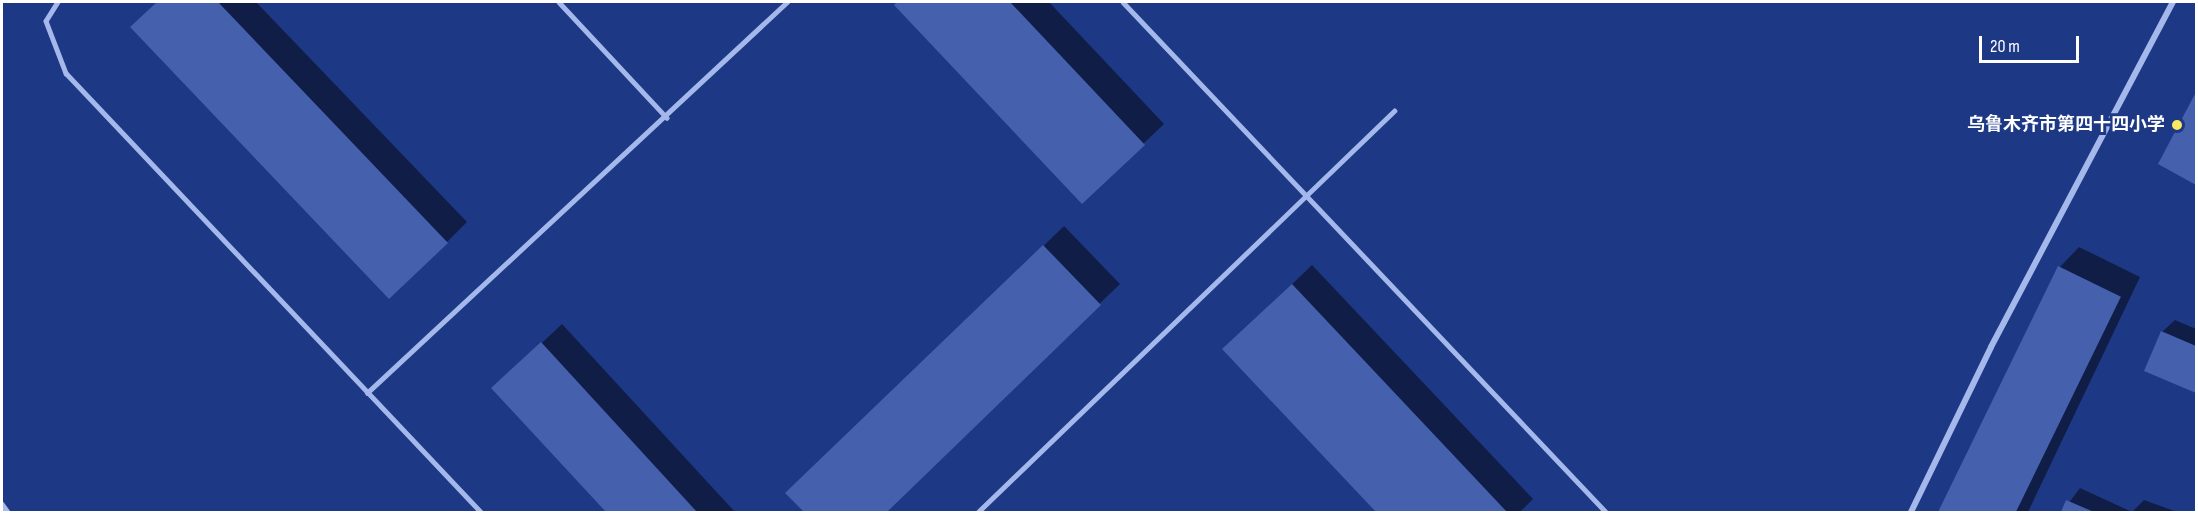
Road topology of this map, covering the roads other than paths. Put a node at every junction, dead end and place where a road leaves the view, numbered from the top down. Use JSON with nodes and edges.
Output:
{"nodes":[{"id":1,"x":58,"y":2,"type":"edge"},
{"id":2,"x":559,"y":2,"type":"edge"},
{"id":3,"x":787,"y":2,"type":"edge"},
{"id":4,"x":1123,"y":2,"type":"edge"},
{"id":5,"x":2173,"y":2,"type":"edge"},
{"id":6,"x":1394,"y":111,"type":"dead end"},
{"id":7,"x":667,"y":118,"type":"junction"},
{"id":8,"x":1309,"y":199,"type":"junction"},
{"id":9,"x":368,"y":393,"type":"junction"},
{"id":10,"x":2,"y":505,"type":"edge"},
{"id":11,"x":7,"y":513,"type":"edge"},
{"id":12,"x":481,"y":513,"type":"edge"},
{"id":13,"x":978,"y":513,"type":"edge"},
{"id":14,"x":1606,"y":513,"type":"edge"},
{"id":15,"x":1911,"y":513,"type":"edge"}],
"edges":[{"from":1,"to":9,"type":"lane"},
{"from":2,"to":7,"type":"lane"},
{"from":3,"to":7,"type":"lane"},
{"from":4,"to":8,"type":"lane"},
{"from":5,"to":15,"type":"street"},
{"from":6,"to":8,"type":"lane"},
{"from":7,"to":9,"type":"lane"},
{"from":8,"to":13,"type":"lane"},
{"from":8,"to":14,"type":"lane"},
{"from":9,"to":12,"type":"lane"},
{"from":10,"to":11,"type":"street"}]}
